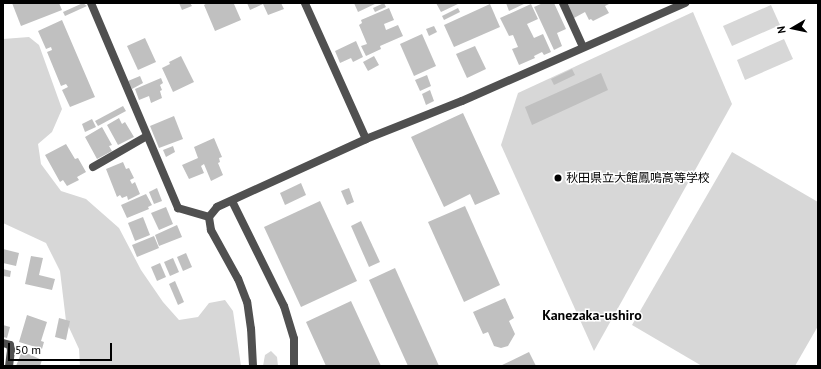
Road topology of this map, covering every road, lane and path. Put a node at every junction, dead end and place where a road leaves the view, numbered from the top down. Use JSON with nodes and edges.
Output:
{"nodes":[{"id":1,"x":91,"y":3,"type":"edge"},
{"id":2,"x":305,"y":3,"type":"edge"},
{"id":3,"x":562,"y":3,"type":"edge"},
{"id":4,"x":685,"y":3,"type":"edge"},
{"id":5,"x":583,"y":47,"type":"junction"},
{"id":6,"x":147,"y":136,"type":"junction"},
{"id":7,"x":366,"y":138,"type":"junction"},
{"id":8,"x":93,"y":167,"type":"dead end"},
{"id":9,"x":232,"y":201,"type":"junction"},
{"id":10,"x":209,"y":217,"type":"junction"},
{"id":11,"x":3,"y":344,"type":"edge"},
{"id":12,"x":9,"y":366,"type":"edge"},
{"id":13,"x":253,"y":366,"type":"edge"},
{"id":14,"x":294,"y":366,"type":"edge"}],
"edges":[{"from":1,"to":6,"type":"street"},
{"from":2,"to":7,"type":"street"},
{"from":3,"to":5,"type":"street"},
{"from":4,"to":5,"type":"street"},
{"from":5,"to":7,"type":"street"},
{"from":6,"to":8,"type":"street"},
{"from":6,"to":10,"type":"street"},
{"from":7,"to":9,"type":"street"},
{"from":9,"to":10,"type":"street"},
{"from":9,"to":14,"type":"street"},
{"from":10,"to":13,"type":"street"},
{"from":11,"to":12,"type":"street"}]}
